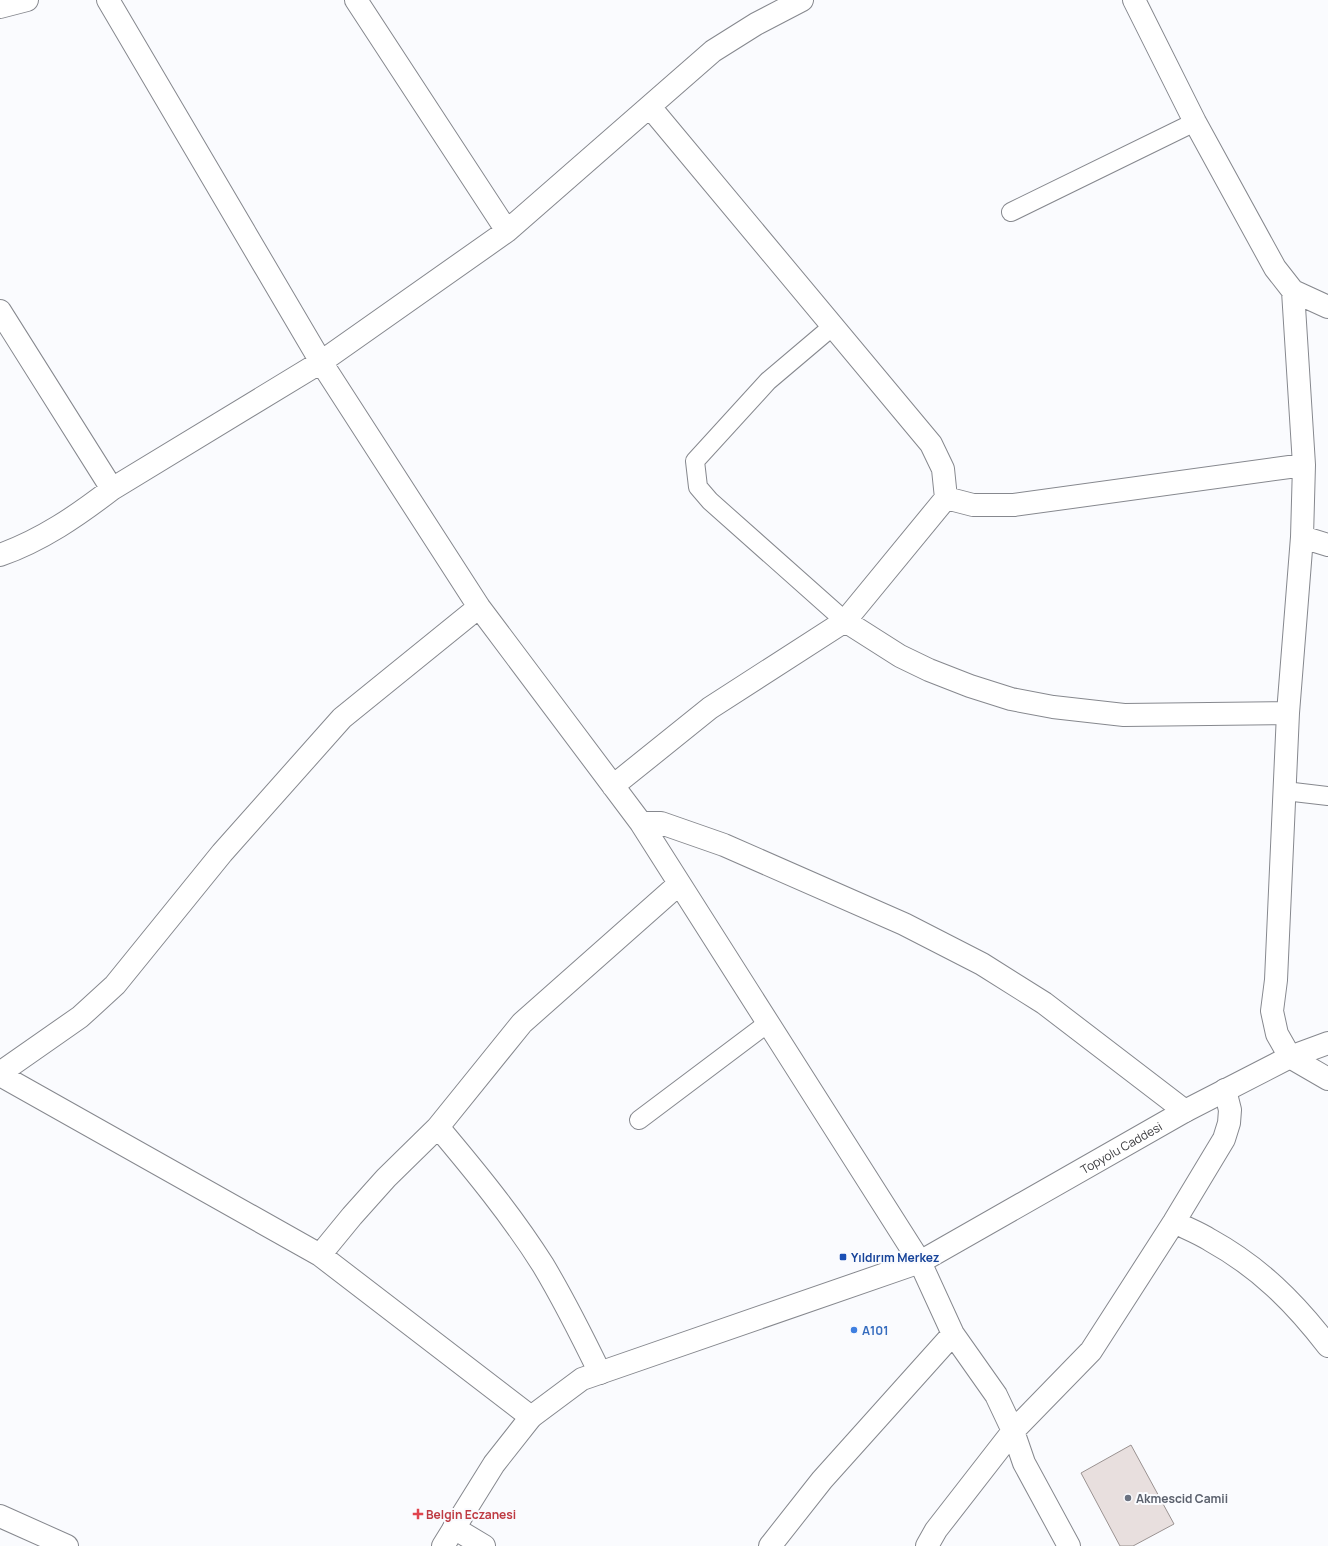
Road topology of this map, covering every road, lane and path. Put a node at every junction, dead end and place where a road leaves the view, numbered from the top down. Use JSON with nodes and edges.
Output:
{"nodes":[{"id":1,"x":27,"y":0,"type":"edge"},
{"id":2,"x":108,"y":0,"type":"edge"},
{"id":3,"x":356,"y":0,"type":"edge"},
{"id":4,"x":802,"y":0,"type":"edge"},
{"id":5,"x":1134,"y":0,"type":"edge"},
{"id":6,"x":0,"y":7,"type":"edge"},
{"id":7,"x":650,"y":107,"type":"junction"},
{"id":8,"x":1194,"y":122,"type":"junction"},
{"id":9,"x":1011,"y":212,"type":"dead end"},
{"id":10,"x":507,"y":231,"type":"junction"},
{"id":11,"x":1293,"y":291,"type":"junction"},
{"id":12,"x":1328,"y":307,"type":"edge"},
{"id":13,"x":0,"y":311,"type":"edge"},
{"id":14,"x":833,"y":326,"type":"junction"},
{"id":15,"x":321,"y":362,"type":"junction"},
{"id":16,"x":1304,"y":465,"type":"junction"},
{"id":17,"x":112,"y":488,"type":"junction"},
{"id":18,"x":946,"y":498,"type":"junction"},
{"id":19,"x":1302,"y":537,"type":"junction"},
{"id":20,"x":1328,"y":545,"type":"edge"},
{"id":21,"x":0,"y":555,"type":"edge"},
{"id":22,"x":479,"y":607,"type":"junction"},
{"id":23,"x":845,"y":621,"type":"junction"},
{"id":24,"x":1288,"y":713,"type":"junction"},
{"id":25,"x":613,"y":786,"type":"junction"},
{"id":26,"x":1285,"y":791,"type":"junction"},
{"id":27,"x":1328,"y":796,"type":"edge"},
{"id":28,"x":641,"y":823,"type":"junction"},
{"id":29,"x":679,"y":884,"type":"junction"},
{"id":30,"x":768,"y":1024,"type":"junction"},
{"id":31,"x":1328,"y":1043,"type":"edge"},
{"id":32,"x":1290,"y":1058,"type":"junction"},
{"id":33,"x":0,"y":1074,"type":"edge"},
{"id":34,"x":1328,"y":1079,"type":"edge"},
{"id":35,"x":1225,"y":1090,"type":"junction"},
{"id":36,"x":1185,"y":1111,"type":"junction"},
{"id":37,"x":639,"y":1120,"type":"dead end"},
{"id":38,"x":438,"y":1127,"type":"junction"},
{"id":39,"x":1174,"y":1222,"type":"junction"},
{"id":40,"x":320,"y":1255,"type":"junction"},
{"id":41,"x":920,"y":1262,"type":"junction"},
{"id":42,"x":953,"y":1334,"type":"junction"},
{"id":43,"x":1328,"y":1346,"type":"edge"},
{"id":44,"x":600,"y":1373,"type":"junction"},
{"id":45,"x":531,"y":1417,"type":"junction"},
{"id":46,"x":1013,"y":1431,"type":"junction"},
{"id":47,"x":0,"y":1516,"type":"edge"},
{"id":48,"x":449,"y":1537,"type":"edge"},
{"id":49,"x":38,"y":1541,"type":"edge"},
{"id":50,"x":67,"y":1546,"type":"edge"},
{"id":51,"x":484,"y":1546,"type":"edge"},
{"id":52,"x":770,"y":1546,"type":"edge"},
{"id":53,"x":927,"y":1546,"type":"edge"},
{"id":54,"x":1069,"y":1546,"type":"edge"}],
"edges":[{"from":1,"to":6,"type":"street"},
{"from":2,"to":15,"type":"street"},
{"from":3,"to":10,"type":"street"},
{"from":4,"to":7,"type":"street"},
{"from":5,"to":8,"type":"street"},
{"from":7,"to":10,"type":"street"},
{"from":7,"to":14,"type":"street"},
{"from":8,"to":9,"type":"lane"},
{"from":8,"to":11,"type":"street"},
{"from":10,"to":15,"type":"street"},
{"from":11,"to":12,"type":"street"},
{"from":11,"to":16,"type":"street"},
{"from":13,"to":17,"type":"street"},
{"from":14,"to":18,"type":"street"},
{"from":14,"to":23,"type":"lane"},
{"from":15,"to":17,"type":"street"},
{"from":15,"to":22,"type":"street"},
{"from":16,"to":18,"type":"street"},
{"from":16,"to":19,"type":"street"},
{"from":17,"to":21,"type":"street"},
{"from":18,"to":23,"type":"street"},
{"from":19,"to":20,"type":"street"},
{"from":19,"to":24,"type":"street"},
{"from":22,"to":25,"type":"street"},
{"from":22,"to":33,"type":"street"},
{"from":23,"to":24,"type":"street"},
{"from":23,"to":25,"type":"street"},
{"from":24,"to":26,"type":"street"},
{"from":25,"to":28,"type":"street"},
{"from":26,"to":27,"type":"lane"},
{"from":26,"to":32,"type":"street"},
{"from":28,"to":29,"type":"street"},
{"from":28,"to":36,"type":"street"},
{"from":29,"to":30,"type":"street"},
{"from":29,"to":38,"type":"street"},
{"from":30,"to":37,"type":"lane"},
{"from":30,"to":41,"type":"street"},
{"from":31,"to":32,"type":"street","name":"Topyolu Caddesi"},
{"from":32,"to":34,"type":"street"},
{"from":32,"to":35,"type":"street","name":"Topyolu Caddesi"},
{"from":33,"to":40,"type":"street"},
{"from":35,"to":36,"type":"street","name":"Topyolu Caddesi"},
{"from":35,"to":39,"type":"street"},
{"from":36,"to":41,"type":"street","name":"Topyolu Caddesi"},
{"from":38,"to":40,"type":"street"},
{"from":38,"to":44,"type":"street"},
{"from":39,"to":43,"type":"street"},
{"from":39,"to":46,"type":"street"},
{"from":40,"to":45,"type":"street"},
{"from":41,"to":42,"type":"street"},
{"from":41,"to":44,"type":"street","name":"Topyolu Caddesi"},
{"from":42,"to":46,"type":"street"},
{"from":42,"to":52,"type":"street"},
{"from":44,"to":45,"type":"street","name":"Topyolu Caddesi"},
{"from":45,"to":48,"type":"street","name":"Topyolu Caddesi"},
{"from":46,"to":53,"type":"street"},
{"from":46,"to":54,"type":"street"},
{"from":47,"to":49,"type":"street"},
{"from":48,"to":51,"type":"street"},
{"from":49,"to":50,"type":"street"}]}
